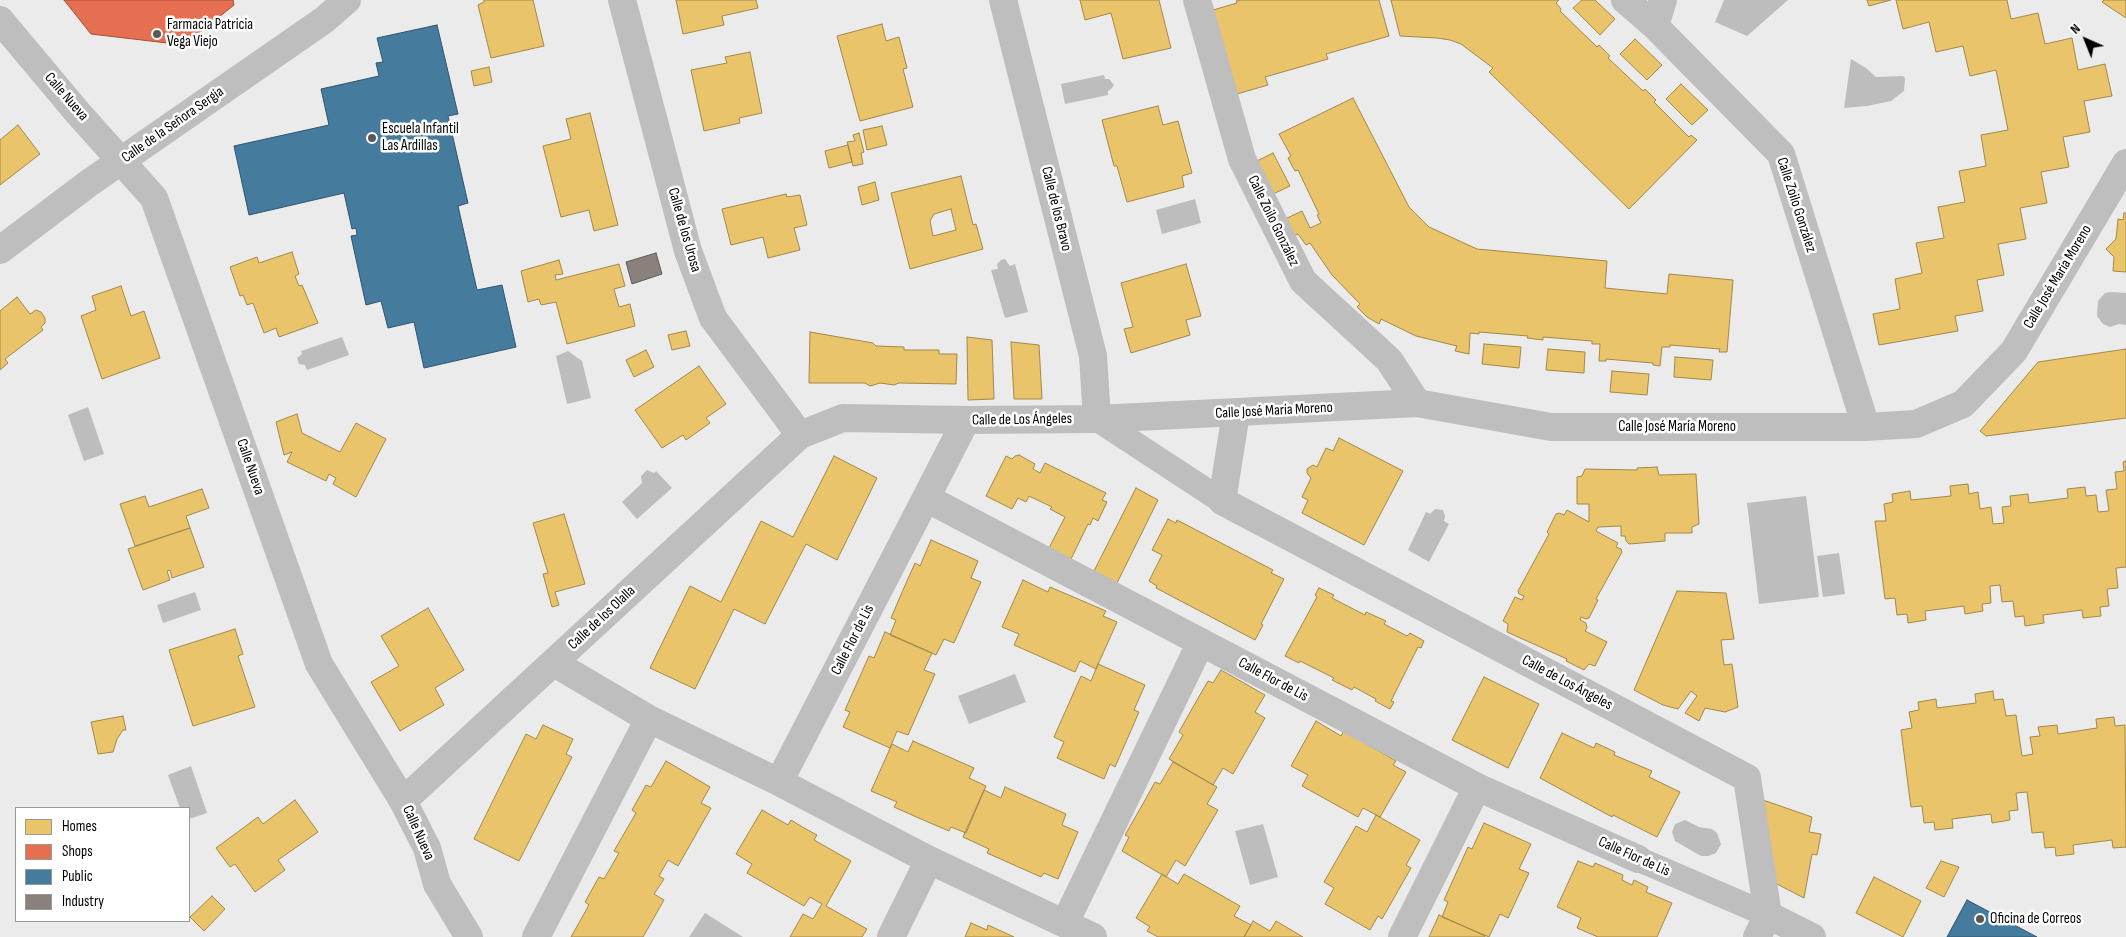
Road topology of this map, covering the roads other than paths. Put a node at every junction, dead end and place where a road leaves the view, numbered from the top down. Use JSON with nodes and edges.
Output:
{"nodes":[{"id":1,"x":346,"y":0,"type":"edge"},
{"id":2,"x":622,"y":0,"type":"edge"},
{"id":3,"x":1003,"y":0,"type":"edge"},
{"id":4,"x":1197,"y":0,"type":"edge"},
{"id":5,"x":1625,"y":0,"type":"edge"},
{"id":6,"x":1663,"y":0,"type":"edge"},
{"id":7,"x":0,"y":20,"type":"edge"},
{"id":8,"x":1655,"y":26,"type":"junction"},
{"id":9,"x":122,"y":160,"type":"junction"},
{"id":10,"x":2126,"y":163,"type":"edge"},
{"id":11,"x":0,"y":250,"type":"edge"},
{"id":12,"x":1417,"y":402,"type":"junction"},
{"id":13,"x":1236,"y":413,"type":"junction"},
{"id":14,"x":1098,"y":419,"type":"junction"},
{"id":15,"x":966,"y":420,"type":"junction"},
{"id":16,"x":1866,"y":427,"type":"junction"},
{"id":17,"x":800,"y":435,"type":"junction"},
{"id":18,"x":926,"y":498,"type":"junction"},
{"id":19,"x":1222,"y":501,"type":"junction"},
{"id":20,"x":1201,"y":642,"type":"junction"},
{"id":21,"x":554,"y":663,"type":"junction"},
{"id":22,"x":649,"y":719,"type":"junction"},
{"id":23,"x":779,"y":782,"type":"junction"},
{"id":24,"x":1477,"y":787,"type":"junction"},
{"id":25,"x":403,"y":801,"type":"junction"},
{"id":26,"x":1638,"y":859,"type":"joint"},
{"id":27,"x":929,"y":860,"type":"junction"},
{"id":28,"x":1065,"y":923,"type":"junction"},
{"id":29,"x":1763,"y":926,"type":"edge"},
{"id":30,"x":469,"y":937,"type":"edge"},
{"id":31,"x":536,"y":937,"type":"edge"},
{"id":32,"x":891,"y":937,"type":"edge"},
{"id":33,"x":1093,"y":937,"type":"edge"},
{"id":34,"x":1402,"y":937,"type":"edge"},
{"id":35,"x":1812,"y":937,"type":"edge"}],
"edges":[{"from":1,"to":9,"type":"street","name":"Calle de la Señora Sergia"},
{"from":2,"to":17,"type":"street","name":"Calle de los Urosa"},
{"from":3,"to":14,"type":"street","name":"Calle de los Bravo"},
{"from":4,"to":12,"type":"street","name":"Calle Zoilo González"},
{"from":5,"to":8,"type":"street","name":"Calle Zoilo González"},
{"from":6,"to":8,"type":"street"},
{"from":7,"to":9,"type":"street","name":"Calle Nueva"},
{"from":8,"to":16,"type":"street","name":"Calle Zoilo González"},
{"from":9,"to":11,"type":"street","name":"Calle de la Señora Sergia"},
{"from":9,"to":25,"type":"street","name":"Calle Nueva"},
{"from":10,"to":16,"type":"street","name":"Calle José María Moreno"},
{"from":12,"to":13,"type":"street","name":"Calle José María Moreno"},
{"from":12,"to":16,"type":"street","name":"Calle José María Moreno"},
{"from":13,"to":14,"type":"street","name":"Calle José María Moreno"},
{"from":13,"to":19,"type":"street"},
{"from":14,"to":15,"type":"street","name":"Calle de Los Ángeles"},
{"from":14,"to":19,"type":"street","name":"Calle de Los Ángeles"},
{"from":15,"to":17,"type":"street","name":"Calle de Los Ángeles"},
{"from":15,"to":18,"type":"street","name":"Calle Flor de Lis"},
{"from":17,"to":21,"type":"street","name":"Calle de los Olalla"},
{"from":18,"to":20,"type":"street","name":"Calle Flor de Lis"},
{"from":18,"to":23,"type":"street","name":"Calle Flor de Lis"},
{"from":19,"to":29,"type":"street","name":"Calle de Los Ángeles"},
{"from":20,"to":24,"type":"street","name":"Calle Flor de Lis"},
{"from":20,"to":28,"type":"street"},
{"from":21,"to":22,"type":"street"},
{"from":21,"to":25,"type":"street","name":"Calle de los Olalla"},
{"from":22,"to":23,"type":"street"},
{"from":22,"to":31,"type":"street"},
{"from":23,"to":27,"type":"street"},
{"from":24,"to":26,"type":"street","name":"Calle Flor de Lis"},
{"from":24,"to":34,"type":"street"},
{"from":25,"to":30,"type":"street","name":"Calle Nueva"},
{"from":26,"to":29,"type":"street","name":"Calle Flor de Lis"},
{"from":27,"to":28,"type":"street"},
{"from":27,"to":32,"type":"street"},
{"from":28,"to":33,"type":"street"},
{"from":29,"to":35,"type":"street"}]}
